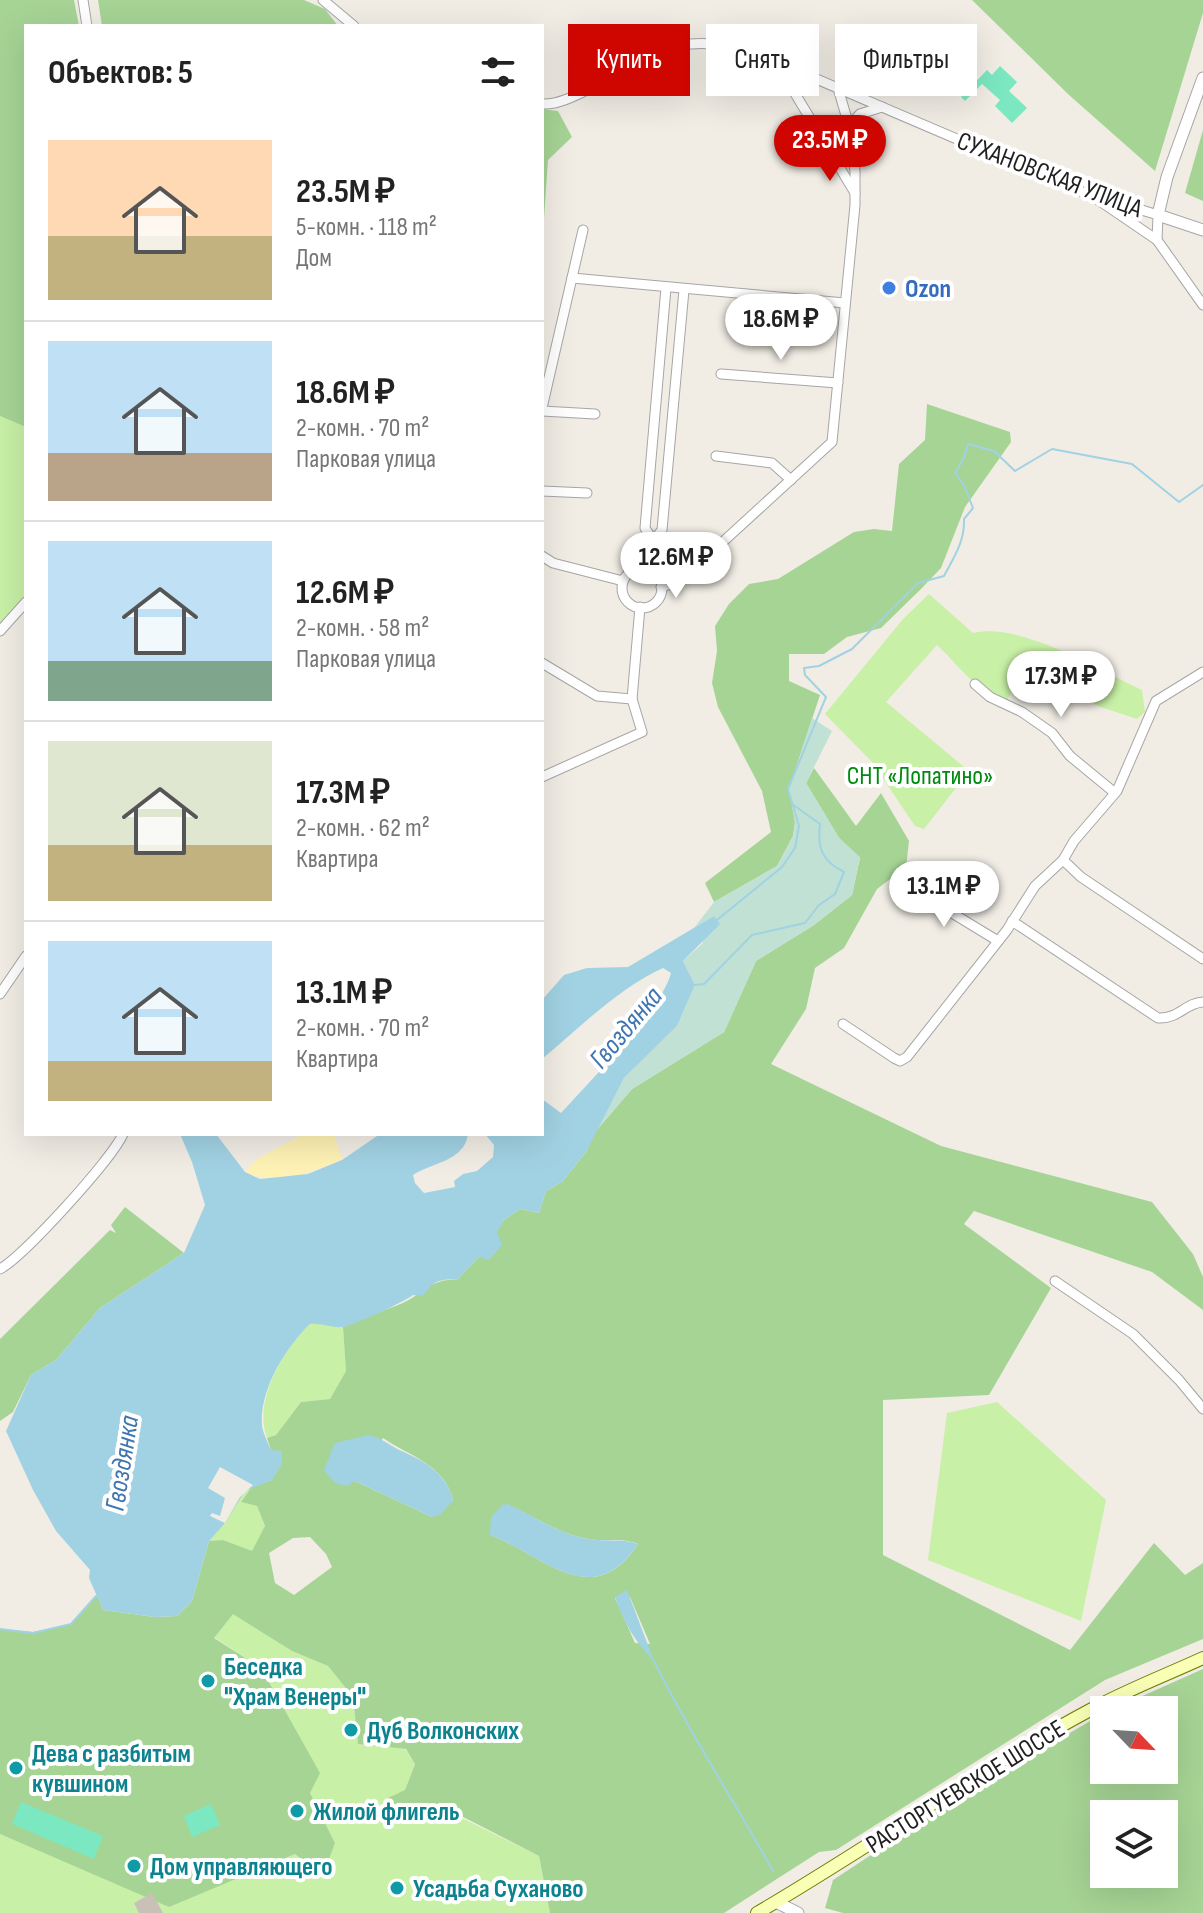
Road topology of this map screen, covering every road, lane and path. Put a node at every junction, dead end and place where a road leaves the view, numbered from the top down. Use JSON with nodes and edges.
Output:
{"nodes":[{"id":1,"x":83,"y":0,"type":"edge"},
{"id":2,"x":323,"y":0,"type":"edge"},
{"id":3,"x":87,"y":24,"type":"edge"},
{"id":4,"x":352,"y":24,"type":"edge"},
{"id":5,"x":706,"y":42,"type":"edge"},
{"id":6,"x":1203,"y":78,"type":"edge"},
{"id":7,"x":799,"y":96,"type":"edge"},
{"id":8,"x":800,"y":96,"type":"edge"},
{"id":9,"x":840,"y":96,"type":"edge"},
{"id":10,"x":857,"y":96,"type":"edge"},
{"id":11,"x":801,"y":99,"type":"junction"},
{"id":12,"x":544,"y":104,"type":"edge"},
{"id":13,"x":882,"y":107,"type":"junction"},
{"id":14,"x":849,"y":126,"type":"junction"},
{"id":15,"x":855,"y":193,"type":"junction"},
{"id":16,"x":1094,"y":197,"type":"junction"},
{"id":17,"x":1158,"y":215,"type":"junction"},
{"id":18,"x":583,"y":230,"type":"dead end"},
{"id":19,"x":1203,"y":230,"type":"edge"},
{"id":20,"x":1157,"y":240,"type":"junction"},
{"id":21,"x":572,"y":278,"type":"junction"},
{"id":22,"x":666,"y":288,"type":"junction"},
{"id":23,"x":684,"y":290,"type":"junction"},
{"id":24,"x":845,"y":303,"type":"junction"},
{"id":25,"x":1203,"y":305,"type":"edge"},
{"id":26,"x":721,"y":374,"type":"dead end"},
{"id":27,"x":838,"y":383,"type":"junction"},
{"id":28,"x":544,"y":400,"type":"edge"},
{"id":29,"x":544,"y":409,"type":"edge"},
{"id":30,"x":595,"y":414,"type":"dead end"},
{"id":31,"x":716,"y":456,"type":"dead end"},
{"id":32,"x":791,"y":480,"type":"junction"},
{"id":33,"x":544,"y":491,"type":"edge"},
{"id":34,"x":587,"y":493,"type":"dead end"},
{"id":35,"x":653,"y":541,"type":"junction"},
{"id":36,"x":544,"y":557,"type":"edge"},
{"id":37,"x":643,"y":568,"type":"junction"},
{"id":38,"x":623,"y":581,"type":"junction"},
{"id":39,"x":661,"y":587,"type":"junction"},
{"id":40,"x":24,"y":604,"type":"edge"},
{"id":41,"x":640,"y":607,"type":"junction"},
{"id":42,"x":0,"y":631,"type":"edge"},
{"id":43,"x":544,"y":664,"type":"edge"},
{"id":44,"x":1203,"y":672,"type":"edge"},
{"id":45,"x":975,"y":684,"type":"dead end"},
{"id":46,"x":632,"y":699,"type":"junction"},
{"id":47,"x":544,"y":776,"type":"edge"},
{"id":48,"x":1115,"y":793,"type":"junction"},
{"id":49,"x":1063,"y":860,"type":"junction"},
{"id":50,"x":914,"y":885,"type":"dead end"},
{"id":51,"x":1012,"y":921,"type":"junction"},
{"id":52,"x":998,"y":941,"type":"junction"},
{"id":53,"x":24,"y":959,"type":"edge"},
{"id":54,"x":1203,"y":959,"type":"edge"},
{"id":55,"x":0,"y":994,"type":"edge"},
{"id":56,"x":1203,"y":1002,"type":"edge"},
{"id":57,"x":843,"y":1024,"type":"dead end"},
{"id":58,"x":121,"y":1136,"type":"edge"},
{"id":59,"x":0,"y":1269,"type":"edge"},
{"id":60,"x":1055,"y":1281,"type":"dead end"},
{"id":61,"x":1203,"y":1409,"type":"edge"},
{"id":62,"x":1203,"y":1658,"type":"edge"},
{"id":63,"x":776,"y":1902,"type":"junction"},
{"id":64,"x":757,"y":1913,"type":"edge"},
{"id":65,"x":798,"y":1913,"type":"edge"}],
"edges":[{"from":1,"to":3,"type":"street"},
{"from":2,"to":4,"type":"street"},
{"from":5,"to":12,"type":"street","name":"СУХАНОВСКАЯ УЛИЦА"},
{"from":6,"to":17,"type":"street"},
{"from":7,"to":11,"type":"street"},
{"from":8,"to":11,"type":"street"},
{"from":9,"to":14,"type":"street"},
{"from":10,"to":13,"type":"street","name":"СУХАНОВСКАЯ УЛИЦА"},
{"from":11,"to":15,"type":"street"},
{"from":13,"to":14,"type":"street"},
{"from":13,"to":16,"type":"street","name":"СУХАНОВСКАЯ УЛИЦА"},
{"from":14,"to":15,"type":"street"},
{"from":15,"to":24,"type":"street"},
{"from":16,"to":17,"type":"street","name":"СУХАНОВСКАЯ УЛИЦА"},
{"from":16,"to":20,"type":"street"},
{"from":17,"to":19,"type":"street","name":"СУХАНОВСКАЯ УЛИЦА"},
{"from":17,"to":20,"type":"street"},
{"from":18,"to":21,"type":"street"},
{"from":20,"to":25,"type":"street"},
{"from":21,"to":22,"type":"street"},
{"from":21,"to":28,"type":"street"},
{"from":22,"to":23,"type":"street"},
{"from":22,"to":35,"type":"street"},
{"from":23,"to":24,"type":"street"},
{"from":23,"to":35,"type":"street"},
{"from":24,"to":27,"type":"street"},
{"from":26,"to":27,"type":"street"},
{"from":27,"to":32,"type":"street"},
{"from":29,"to":30,"type":"street"},
{"from":31,"to":32,"type":"street"},
{"from":32,"to":39,"type":"street"},
{"from":33,"to":34,"type":"street"},
{"from":35,"to":37,"type":"street"},
{"from":36,"to":38,"type":"street"},
{"from":37,"to":38,"type":"street"},
{"from":37,"to":39,"type":"street"},
{"from":38,"to":41,"type":"street"},
{"from":39,"to":41,"type":"street"},
{"from":40,"to":42,"type":"street"},
{"from":41,"to":46,"type":"street"},
{"from":43,"to":46,"type":"street"},
{"from":44,"to":48,"type":"street"},
{"from":45,"to":48,"type":"street"},
{"from":46,"to":47,"type":"street"},
{"from":48,"to":49,"type":"street"},
{"from":49,"to":51,"type":"street"},
{"from":49,"to":54,"type":"street"},
{"from":50,"to":52,"type":"street"},
{"from":51,"to":52,"type":"street"},
{"from":51,"to":56,"type":"street"},
{"from":52,"to":57,"type":"street"},
{"from":53,"to":55,"type":"street"},
{"from":58,"to":59,"type":"street"},
{"from":60,"to":61,"type":"street"},
{"from":62,"to":63,"type":"main road","name":"РАСТОРГУЕВСКОЕ ШОССЕ"},
{"from":63,"to":64,"type":"main road","name":"РАСТОРГУЕВСКОЕ ШОССЕ"},
{"from":63,"to":65,"type":"street"}]}
